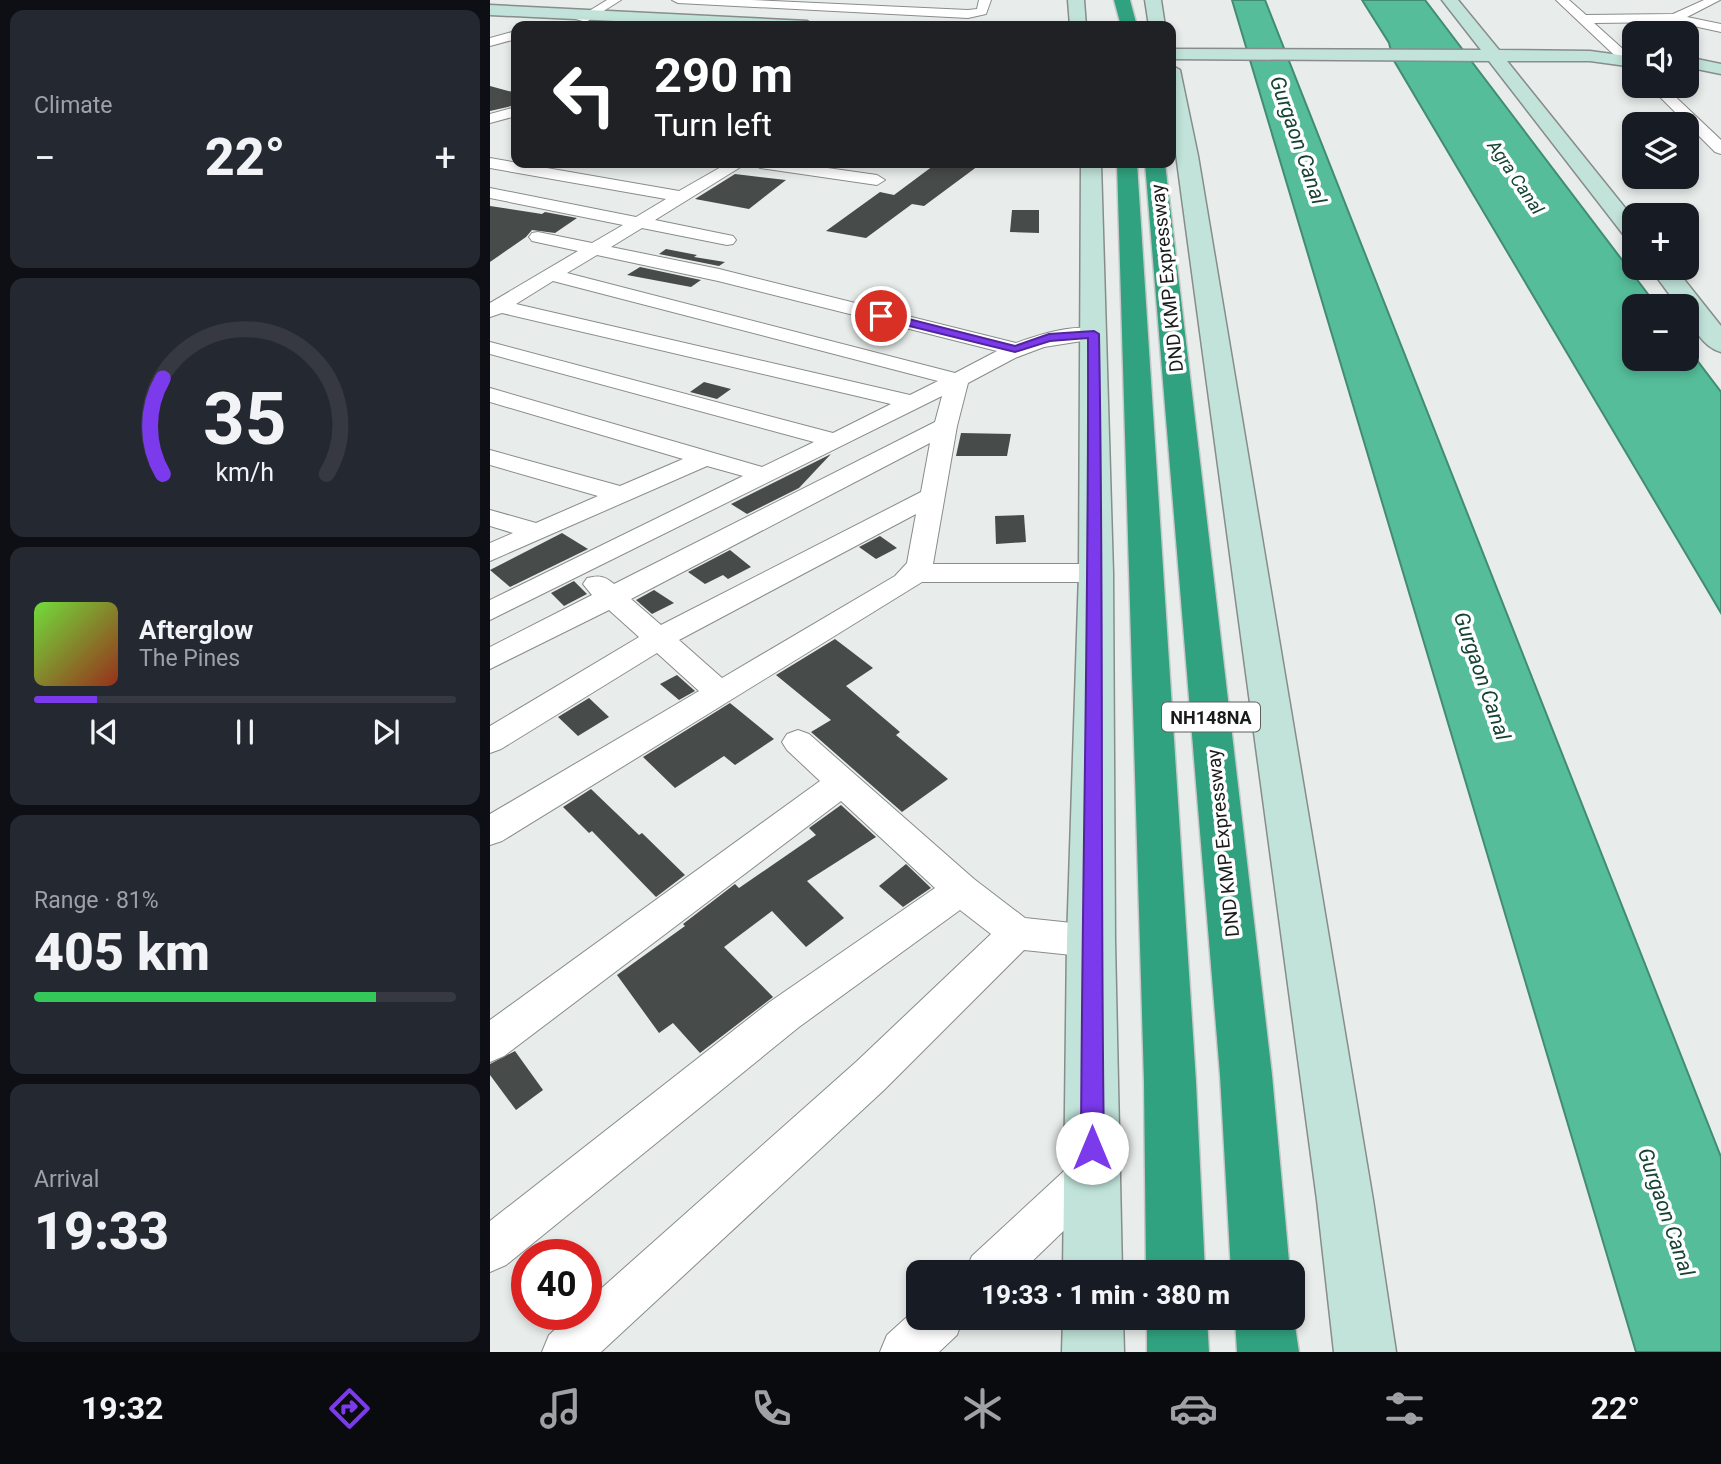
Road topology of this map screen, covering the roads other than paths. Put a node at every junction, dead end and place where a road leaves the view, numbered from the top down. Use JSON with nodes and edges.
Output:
{"nodes":[{"id":1,"x":615,"y":0,"type":"edge"},
{"id":2,"x":678,"y":0,"type":"edge"},
{"id":3,"x":940,"y":0,"type":"edge"},
{"id":4,"x":985,"y":0,"type":"edge"},
{"id":5,"x":1076,"y":0,"type":"edge"},
{"id":6,"x":1122,"y":0,"type":"edge"},
{"id":7,"x":1153,"y":0,"type":"edge"},
{"id":8,"x":1450,"y":0,"type":"edge"},
{"id":9,"x":1562,"y":0,"type":"edge"},
{"id":10,"x":1715,"y":0,"type":"edge"},
{"id":11,"x":1721,"y":1,"type":"edge"},
{"id":12,"x":794,"y":3,"type":"edge"},
{"id":13,"x":1695,"y":9,"type":"junction"},
{"id":14,"x":1674,"y":11,"type":"junction"},
{"id":15,"x":490,"y":13,"type":"edge"},
{"id":16,"x":935,"y":13,"type":"junction"},
{"id":17,"x":1721,"y":14,"type":"edge"},
{"id":18,"x":815,"y":16,"type":"edge"},
{"id":19,"x":586,"y":17,"type":"junction"},
{"id":20,"x":1582,"y":19,"type":"junction"},
{"id":21,"x":642,"y":20,"type":"junction"},
{"id":22,"x":638,"y":21,"type":"edge"},
{"id":23,"x":655,"y":21,"type":"edge"},
{"id":24,"x":1078,"y":21,"type":"edge"},
{"id":25,"x":1128,"y":21,"type":"edge"},
{"id":26,"x":1156,"y":21,"type":"edge"},
{"id":27,"x":1721,"y":28,"type":"edge"},
{"id":28,"x":490,"y":32,"type":"edge"},
{"id":29,"x":511,"y":34,"type":"edge"},
{"id":30,"x":511,"y":36,"type":"edge"},
{"id":31,"x":490,"y":43,"type":"edge"},
{"id":32,"x":1176,"y":46,"type":"edge"},
{"id":33,"x":1229,"y":51,"type":"junction"},
{"id":34,"x":1482,"y":51,"type":"junction"},
{"id":35,"x":1622,"y":52,"type":"edge"},
{"id":36,"x":1176,"y":54,"type":"edge"},
{"id":37,"x":1622,"y":58,"type":"edge"},
{"id":38,"x":1699,"y":64,"type":"edge"},
{"id":39,"x":1721,"y":69,"type":"edge"},
{"id":40,"x":1699,"y":74,"type":"edge"},
{"id":41,"x":1721,"y":79,"type":"edge"},
{"id":42,"x":1176,"y":95,"type":"edge"},
{"id":43,"x":1669,"y":98,"type":"edge"},
{"id":44,"x":1685,"y":112,"type":"edge"},
{"id":45,"x":1699,"y":119,"type":"edge"},
{"id":46,"x":1711,"y":121,"type":"dead end"},
{"id":47,"x":1699,"y":126,"type":"edge"},
{"id":48,"x":1721,"y":149,"type":"edge"},
{"id":49,"x":490,"y":163,"type":"edge"},
{"id":50,"x":511,"y":167,"type":"edge"},
{"id":51,"x":518,"y":168,"type":"edge"},
{"id":52,"x":730,"y":168,"type":"edge"},
{"id":53,"x":794,"y":168,"type":"edge"},
{"id":54,"x":1091,"y":168,"type":"edge"},
{"id":55,"x":1127,"y":168,"type":"edge"},
{"id":56,"x":1156,"y":168,"type":"edge"},
{"id":57,"x":877,"y":180,"type":"dead end"},
{"id":58,"x":490,"y":193,"type":"edge"},
{"id":59,"x":681,"y":197,"type":"junction"},
{"id":60,"x":1622,"y":219,"type":"edge"},
{"id":61,"x":640,"y":222,"type":"junction"},
{"id":62,"x":538,"y":237,"type":"dead end"},
{"id":63,"x":727,"y":240,"type":"dead end"},
{"id":64,"x":595,"y":248,"type":"junction"},
{"id":65,"x":551,"y":275,"type":"junction"},
{"id":66,"x":1671,"y":280,"type":"edge"},
{"id":67,"x":494,"y":309,"type":"edge"},
{"id":68,"x":1094,"y":334,"type":"junction"},
{"id":69,"x":1721,"y":344,"type":"edge"},
{"id":70,"x":490,"y":348,"type":"edge"},
{"id":71,"x":1015,"y":349,"type":"junction"},
{"id":72,"x":958,"y":380,"type":"junction"},
{"id":73,"x":490,"y":395,"type":"edge"},
{"id":74,"x":910,"y":402,"type":"junction"},
{"id":75,"x":946,"y":426,"type":"junction"},
{"id":76,"x":834,"y":440,"type":"junction"},
{"id":77,"x":490,"y":457,"type":"edge"},
{"id":78,"x":705,"y":458,"type":"junction"},
{"id":79,"x":764,"y":475,"type":"junction"},
{"id":80,"x":623,"y":495,"type":"junction"},
{"id":81,"x":933,"y":495,"type":"junction"},
{"id":82,"x":490,"y":518,"type":"edge"},
{"id":83,"x":535,"y":531,"type":"junction"},
{"id":84,"x":490,"y":553,"type":"edge"},
{"id":85,"x":580,"y":568,"type":"junction"},
{"id":86,"x":915,"y":573,"type":"junction"},
{"id":87,"x":1096,"y":573,"type":"junction"},
{"id":88,"x":611,"y":596,"type":"junction"},
{"id":89,"x":490,"y":611,"type":"edge"},
{"id":90,"x":658,"y":639,"type":"junction"},
{"id":91,"x":490,"y":659,"type":"edge"},
{"id":92,"x":720,"y":693,"type":"junction"},
{"id":93,"x":490,"y":741,"type":"edge"},
{"id":94,"x":798,"y":742,"type":"dead end"},
{"id":95,"x":841,"y":783,"type":"junction"},
{"id":96,"x":490,"y":831,"type":"edge"},
{"id":97,"x":961,"y":890,"type":"junction"},
{"id":98,"x":1017,"y":933,"type":"junction"},
{"id":99,"x":1091,"y":941,"type":"junction"},
{"id":100,"x":490,"y":1043,"type":"edge"},
{"id":101,"x":1092,"y":1174,"type":"junction"},
{"id":102,"x":490,"y":1249,"type":"edge"},
{"id":103,"x":1001,"y":1260,"type":"edge"},
{"id":104,"x":1093,"y":1260,"type":"edge"},
{"id":105,"x":1176,"y":1260,"type":"edge"},
{"id":106,"x":1261,"y":1260,"type":"edge"},
{"id":107,"x":927,"y":1330,"type":"edge"},
{"id":108,"x":1093,"y":1330,"type":"edge"},
{"id":109,"x":1177,"y":1330,"type":"edge"},
{"id":110,"x":1266,"y":1330,"type":"edge"},
{"id":111,"x":566,"y":1352,"type":"edge"},
{"id":112,"x":904,"y":1352,"type":"edge"},
{"id":113,"x":1093,"y":1352,"type":"edge"},
{"id":114,"x":1178,"y":1352,"type":"edge"},
{"id":115,"x":1268,"y":1352,"type":"edge"},
{"id":116,"x":1365,"y":1352,"type":"edge"}],
"edges":[{"from":1,"to":19,"type":"street"},
{"from":2,"to":12,"type":"street"},
{"from":2,"to":21,"type":"street"},
{"from":3,"to":16,"type":"street"},
{"from":4,"to":16,"type":"street"},
{"from":5,"to":24,"type":"street"},
{"from":6,"to":25,"type":"highway"},
{"from":7,"to":26,"type":"street"},
{"from":8,"to":34,"type":"street"},
{"from":9,"to":20,"type":"street"},
{"from":10,"to":11,"type":"street"},
{"from":10,"to":13,"type":"street"},
{"from":12,"to":18,"type":"street"},
{"from":13,"to":14,"type":"street"},
{"from":13,"to":17,"type":"street"},
{"from":14,"to":20,"type":"street"},
{"from":14,"to":27,"type":"street"},
{"from":15,"to":19,"type":"street"},
{"from":16,"to":18,"type":"street"},
{"from":18,"to":21,"type":"street"},
{"from":19,"to":21,"type":"street"},
{"from":20,"to":35,"type":"street"},
{"from":21,"to":22,"type":"street"},
{"from":21,"to":23,"type":"street"},
{"from":28,"to":29,"type":"street"},
{"from":30,"to":31,"type":"street"},
{"from":32,"to":33,"type":"street"},
{"from":33,"to":34,"type":"street"},
{"from":33,"to":36,"type":"street"},
{"from":34,"to":37,"type":"street"},
{"from":34,"to":60,"type":"street"},
{"from":38,"to":39,"type":"street"},
{"from":40,"to":41,"type":"street"},
{"from":42,"to":116,"type":"street"},
{"from":43,"to":44,"type":"street"},
{"from":45,"to":46,"type":"street"},
{"from":47,"to":48,"type":"street"},
{"from":49,"to":50,"type":"street"},
{"from":51,"to":59,"type":"street"},
{"from":52,"to":59,"type":"street"},
{"from":53,"to":57,"type":"street"},
{"from":54,"to":68,"type":"street"},
{"from":55,"to":105,"type":"highway","name":"DND KMP Expressway","number":"NH148NA"},
{"from":56,"to":106,"type":"highway","name":"DND KMP Expressway","number":"NH148NA"},
{"from":58,"to":61,"type":"street"},
{"from":59,"to":61,"type":"street"},
{"from":61,"to":63,"type":"street"},
{"from":61,"to":64,"type":"street"},
{"from":62,"to":64,"type":"street"},
{"from":64,"to":65,"type":"street"},
{"from":64,"to":71,"type":"street"},
{"from":65,"to":67,"type":"street"},
{"from":65,"to":72,"type":"street"},
{"from":66,"to":69,"type":"street"},
{"from":67,"to":74,"type":"street"},
{"from":68,"to":71,"type":"street"},
{"from":68,"to":87,"type":"street"},
{"from":70,"to":76,"type":"street"},
{"from":71,"to":72,"type":"street"},
{"from":72,"to":74,"type":"street"},
{"from":72,"to":75,"type":"street"},
{"from":73,"to":78,"type":"street"},
{"from":74,"to":76,"type":"street"},
{"from":75,"to":81,"type":"street"},
{"from":75,"to":88,"type":"street"},
{"from":76,"to":79,"type":"street"},
{"from":77,"to":80,"type":"street"},
{"from":78,"to":79,"type":"street"},
{"from":78,"to":80,"type":"street"},
{"from":79,"to":85,"type":"street"},
{"from":80,"to":83,"type":"street"},
{"from":81,"to":86,"type":"street"},
{"from":81,"to":90,"type":"street"},
{"from":82,"to":83,"type":"street"},
{"from":83,"to":84,"type":"street"},
{"from":85,"to":88,"type":"street"},
{"from":85,"to":89,"type":"street"},
{"from":86,"to":87,"type":"street"},
{"from":86,"to":92,"type":"street"},
{"from":87,"to":99,"type":"street"},
{"from":88,"to":90,"type":"street"},
{"from":88,"to":91,"type":"street"},
{"from":90,"to":92,"type":"street"},
{"from":90,"to":93,"type":"street"},
{"from":92,"to":96,"type":"street"},
{"from":94,"to":95,"type":"street"},
{"from":95,"to":97,"type":"street"},
{"from":95,"to":100,"type":"street"},
{"from":97,"to":98,"type":"street"},
{"from":97,"to":102,"type":"street"},
{"from":98,"to":99,"type":"street"},
{"from":98,"to":111,"type":"street"},
{"from":99,"to":101,"type":"street"},
{"from":101,"to":103,"type":"street"},
{"from":101,"to":104,"type":"street"},
{"from":107,"to":112,"type":"street"},
{"from":108,"to":113,"type":"street"},
{"from":109,"to":114,"type":"highway"},
{"from":110,"to":115,"type":"highway"}]}
